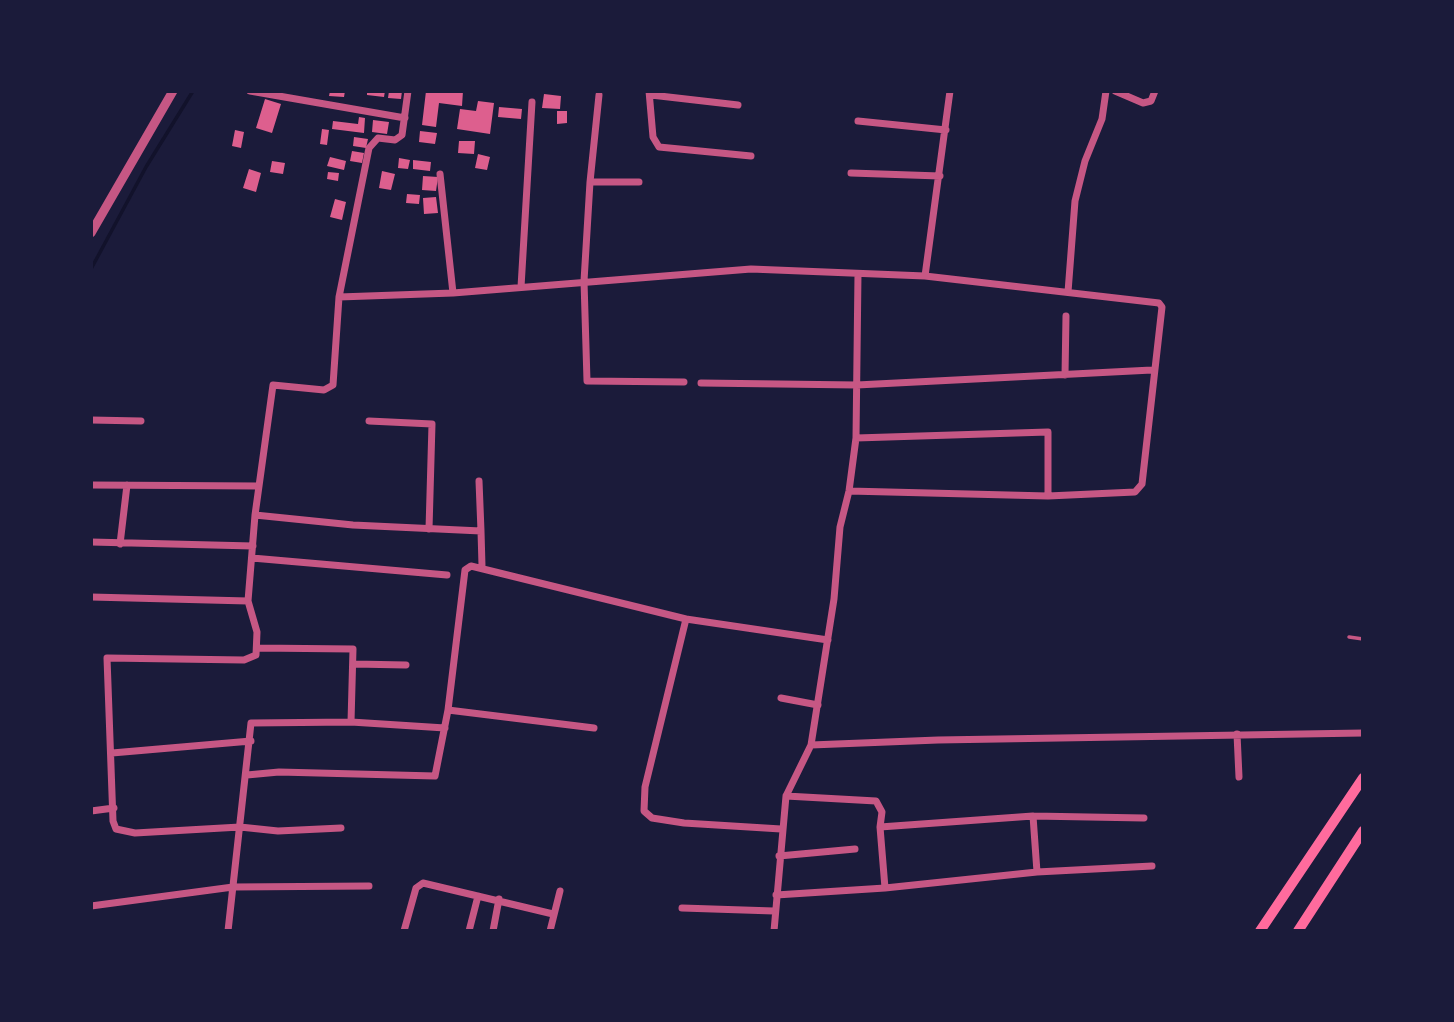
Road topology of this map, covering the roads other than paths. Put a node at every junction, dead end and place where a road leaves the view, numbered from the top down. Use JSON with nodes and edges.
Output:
{"nodes":[{"id":1,"x":173,"y":91,"type":"edge"},
{"id":2,"x":250,"y":91,"type":"edge"},
{"id":3,"x":408,"y":91,"type":"edge"},
{"id":4,"x":950,"y":91,"type":"edge"},
{"id":5,"x":1106,"y":91,"type":"edge"},
{"id":6,"x":1115,"y":91,"type":"edge"},
{"id":7,"x":1155,"y":91,"type":"edge"},
{"id":8,"x":650,"y":93,"type":"edge"},
{"id":9,"x":599,"y":96,"type":"dead end"},
{"id":10,"x":532,"y":102,"type":"dead end"},
{"id":11,"x":738,"y":105,"type":"dead end"},
{"id":12,"x":405,"y":118,"type":"junction"},
{"id":13,"x":858,"y":121,"type":"dead end"},
{"id":14,"x":946,"y":130,"type":"junction"},
{"id":15,"x":751,"y":156,"type":"dead end"},
{"id":16,"x":851,"y":173,"type":"dead end"},
{"id":17,"x":440,"y":174,"type":"dead end"},
{"id":18,"x":940,"y":176,"type":"junction"},
{"id":19,"x":590,"y":182,"type":"junction"},
{"id":20,"x":639,"y":183,"type":"dead end"},
{"id":21,"x":91,"y":233,"type":"edge"},
{"id":22,"x":858,"y":274,"type":"junction"},
{"id":23,"x":925,"y":276,"type":"junction"},
{"id":24,"x":584,"y":281,"type":"junction"},
{"id":25,"x":521,"y":288,"type":"junction"},
{"id":26,"x":1068,"y":292,"type":"junction"},
{"id":27,"x":453,"y":293,"type":"junction"},
{"id":28,"x":339,"y":297,"type":"junction"},
{"id":29,"x":1066,"y":316,"type":"dead end"},
{"id":30,"x":1152,"y":370,"type":"junction"},
{"id":31,"x":1065,"y":374,"type":"junction"},
{"id":32,"x":684,"y":382,"type":"dead end"},
{"id":33,"x":702,"y":383,"type":"dead end"},
{"id":34,"x":857,"y":385,"type":"junction"},
{"id":35,"x":91,"y":420,"type":"edge"},
{"id":36,"x":141,"y":421,"type":"dead end"},
{"id":37,"x":369,"y":421,"type":"dead end"},
{"id":38,"x":856,"y":438,"type":"junction"},
{"id":39,"x":479,"y":481,"type":"dead end"},
{"id":40,"x":91,"y":485,"type":"edge"},
{"id":41,"x":127,"y":485,"type":"junction"},
{"id":42,"x":259,"y":486,"type":"junction"},
{"id":43,"x":849,"y":491,"type":"junction"},
{"id":44,"x":1048,"y":496,"type":"junction"},
{"id":45,"x":255,"y":515,"type":"junction"},
{"id":46,"x":429,"y":529,"type":"junction"},
{"id":47,"x":481,"y":531,"type":"junction"},
{"id":48,"x":91,"y":542,"type":"edge"},
{"id":49,"x":120,"y":544,"type":"junction"},
{"id":50,"x":253,"y":546,"type":"junction"},
{"id":51,"x":252,"y":558,"type":"junction"},
{"id":52,"x":482,"y":566,"type":"junction"},
{"id":53,"x":447,"y":575,"type":"dead end"},
{"id":54,"x":91,"y":597,"type":"edge"},
{"id":55,"x":248,"y":601,"type":"junction"},
{"id":56,"x":686,"y":619,"type":"junction"},
{"id":57,"x":1349,"y":637,"type":"dead end"},
{"id":58,"x":1363,"y":639,"type":"edge"},
{"id":59,"x":828,"y":640,"type":"junction"},
{"id":60,"x":257,"y":649,"type":"junction"},
{"id":61,"x":355,"y":664,"type":"junction"},
{"id":62,"x":406,"y":665,"type":"dead end"},
{"id":63,"x":781,"y":698,"type":"dead end"},
{"id":64,"x":818,"y":705,"type":"junction"},
{"id":65,"x":448,"y":710,"type":"junction"},
{"id":66,"x":351,"y":722,"type":"junction"},
{"id":67,"x":446,"y":728,"type":"junction"},
{"id":68,"x":594,"y":728,"type":"dead end"},
{"id":69,"x":1363,"y":733,"type":"edge"},
{"id":70,"x":1237,"y":734,"type":"junction"},
{"id":71,"x":251,"y":741,"type":"junction"},
{"id":72,"x":811,"y":745,"type":"junction"},
{"id":73,"x":112,"y":753,"type":"junction"},
{"id":74,"x":247,"y":775,"type":"junction"},
{"id":75,"x":1239,"y":777,"type":"dead end"},
{"id":76,"x":1363,"y":778,"type":"edge"},
{"id":77,"x":786,"y":796,"type":"junction"},
{"id":78,"x":114,"y":808,"type":"junction"},
{"id":79,"x":91,"y":811,"type":"edge"},
{"id":80,"x":1033,"y":816,"type":"junction"},
{"id":81,"x":1144,"y":818,"type":"dead end"},
{"id":82,"x":240,"y":827,"type":"junction"},
{"id":83,"x":880,"y":827,"type":"junction"},
{"id":84,"x":341,"y":828,"type":"dead end"},
{"id":85,"x":781,"y":830,"type":"junction"},
{"id":86,"x":1363,"y":831,"type":"edge"},
{"id":87,"x":855,"y":849,"type":"dead end"},
{"id":88,"x":779,"y":856,"type":"junction"},
{"id":89,"x":1152,"y":866,"type":"dead end"},
{"id":90,"x":1037,"y":872,"type":"junction"},
{"id":91,"x":369,"y":886,"type":"dead end"},
{"id":92,"x":233,"y":887,"type":"junction"},
{"id":93,"x":885,"y":888,"type":"junction"},
{"id":94,"x":560,"y":891,"type":"dead end"},
{"id":95,"x":776,"y":895,"type":"junction"},
{"id":96,"x":478,"y":896,"type":"junction"},
{"id":97,"x":499,"y":899,"type":"junction"},
{"id":98,"x":91,"y":906,"type":"edge"},
{"id":99,"x":682,"y":908,"type":"dead end"},
{"id":100,"x":774,"y":911,"type":"junction"},
{"id":101,"x":553,"y":914,"type":"junction"},
{"id":102,"x":228,"y":931,"type":"edge"},
{"id":103,"x":404,"y":931,"type":"edge"},
{"id":104,"x":469,"y":931,"type":"edge"},
{"id":105,"x":493,"y":931,"type":"edge"},
{"id":106,"x":550,"y":931,"type":"edge"},
{"id":107,"x":774,"y":931,"type":"edge"},
{"id":108,"x":1260,"y":931,"type":"edge"},
{"id":109,"x":1298,"y":931,"type":"edge"}],
"edges":[{"from":1,"to":21,"type":"street"},
{"from":2,"to":12,"type":"street"},
{"from":3,"to":12,"type":"street"},
{"from":4,"to":14,"type":"street"},
{"from":5,"to":26,"type":"street"},
{"from":6,"to":7,"type":"street"},
{"from":8,"to":11,"type":"street"},
{"from":8,"to":15,"type":"street"},
{"from":9,"to":19,"type":"street"},
{"from":10,"to":25,"type":"street"},
{"from":12,"to":28,"type":"street"},
{"from":13,"to":14,"type":"street"},
{"from":14,"to":18,"type":"street"},
{"from":16,"to":18,"type":"street"},
{"from":17,"to":27,"type":"street"},
{"from":18,"to":23,"type":"street"},
{"from":19,"to":20,"type":"street"},
{"from":19,"to":24,"type":"street"},
{"from":22,"to":23,"type":"street"},
{"from":22,"to":24,"type":"street"},
{"from":22,"to":34,"type":"street"},
{"from":23,"to":26,"type":"street"},
{"from":24,"to":25,"type":"street"},
{"from":24,"to":32,"type":"street"},
{"from":25,"to":27,"type":"street"},
{"from":26,"to":30,"type":"street"},
{"from":27,"to":28,"type":"street"},
{"from":28,"to":42,"type":"street"},
{"from":29,"to":31,"type":"street"},
{"from":30,"to":31,"type":"street"},
{"from":30,"to":44,"type":"street"},
{"from":31,"to":34,"type":"street"},
{"from":33,"to":34,"type":"street"},
{"from":34,"to":38,"type":"street"},
{"from":35,"to":36,"type":"street"},
{"from":37,"to":46,"type":"street"},
{"from":38,"to":43,"type":"street"},
{"from":38,"to":44,"type":"street"},
{"from":39,"to":47,"type":"street"},
{"from":40,"to":41,"type":"street"},
{"from":41,"to":42,"type":"street"},
{"from":41,"to":49,"type":"street"},
{"from":42,"to":45,"type":"street"},
{"from":43,"to":44,"type":"street"},
{"from":43,"to":59,"type":"street"},
{"from":45,"to":46,"type":"street"},
{"from":45,"to":50,"type":"street"},
{"from":46,"to":47,"type":"street"},
{"from":47,"to":52,"type":"street"},
{"from":48,"to":49,"type":"street"},
{"from":49,"to":50,"type":"street"},
{"from":50,"to":51,"type":"street"},
{"from":51,"to":53,"type":"street"},
{"from":51,"to":55,"type":"street"},
{"from":52,"to":56,"type":"street"},
{"from":52,"to":65,"type":"street"},
{"from":54,"to":55,"type":"street"},
{"from":55,"to":60,"type":"street"},
{"from":56,"to":59,"type":"street"},
{"from":56,"to":85,"type":"street"},
{"from":57,"to":58,"type":"lane"},
{"from":59,"to":64,"type":"street"},
{"from":60,"to":61,"type":"street"},
{"from":60,"to":73,"type":"street"},
{"from":61,"to":62,"type":"street"},
{"from":61,"to":66,"type":"street"},
{"from":63,"to":64,"type":"street"},
{"from":64,"to":72,"type":"street"},
{"from":65,"to":67,"type":"street"},
{"from":65,"to":68,"type":"street"},
{"from":66,"to":67,"type":"street"},
{"from":66,"to":71,"type":"street"},
{"from":67,"to":74,"type":"street"},
{"from":69,"to":70,"type":"street"},
{"from":70,"to":72,"type":"street"},
{"from":70,"to":75,"type":"street"},
{"from":71,"to":73,"type":"street"},
{"from":71,"to":74,"type":"street"},
{"from":72,"to":77,"type":"street"},
{"from":73,"to":78,"type":"street"},
{"from":74,"to":82,"type":"street"},
{"from":76,"to":108,"type":"main road"},
{"from":77,"to":83,"type":"street"},
{"from":77,"to":85,"type":"street"},
{"from":78,"to":79,"type":"street"},
{"from":78,"to":82,"type":"street"},
{"from":80,"to":81,"type":"street"},
{"from":80,"to":83,"type":"street"},
{"from":80,"to":90,"type":"street"},
{"from":82,"to":84,"type":"street"},
{"from":82,"to":92,"type":"street"},
{"from":83,"to":93,"type":"street"},
{"from":85,"to":88,"type":"street"},
{"from":86,"to":109,"type":"main road"},
{"from":87,"to":88,"type":"street"},
{"from":88,"to":95,"type":"street"},
{"from":89,"to":90,"type":"street"},
{"from":90,"to":93,"type":"street"},
{"from":91,"to":92,"type":"street"},
{"from":92,"to":98,"type":"street"},
{"from":92,"to":102,"type":"street"},
{"from":93,"to":95,"type":"street"},
{"from":94,"to":101,"type":"street"},
{"from":95,"to":100,"type":"street"},
{"from":96,"to":97,"type":"street"},
{"from":96,"to":103,"type":"street"},
{"from":96,"to":104,"type":"street"},
{"from":97,"to":101,"type":"street"},
{"from":97,"to":105,"type":"street"},
{"from":99,"to":100,"type":"street"},
{"from":100,"to":107,"type":"street"},
{"from":101,"to":106,"type":"street"}]}
